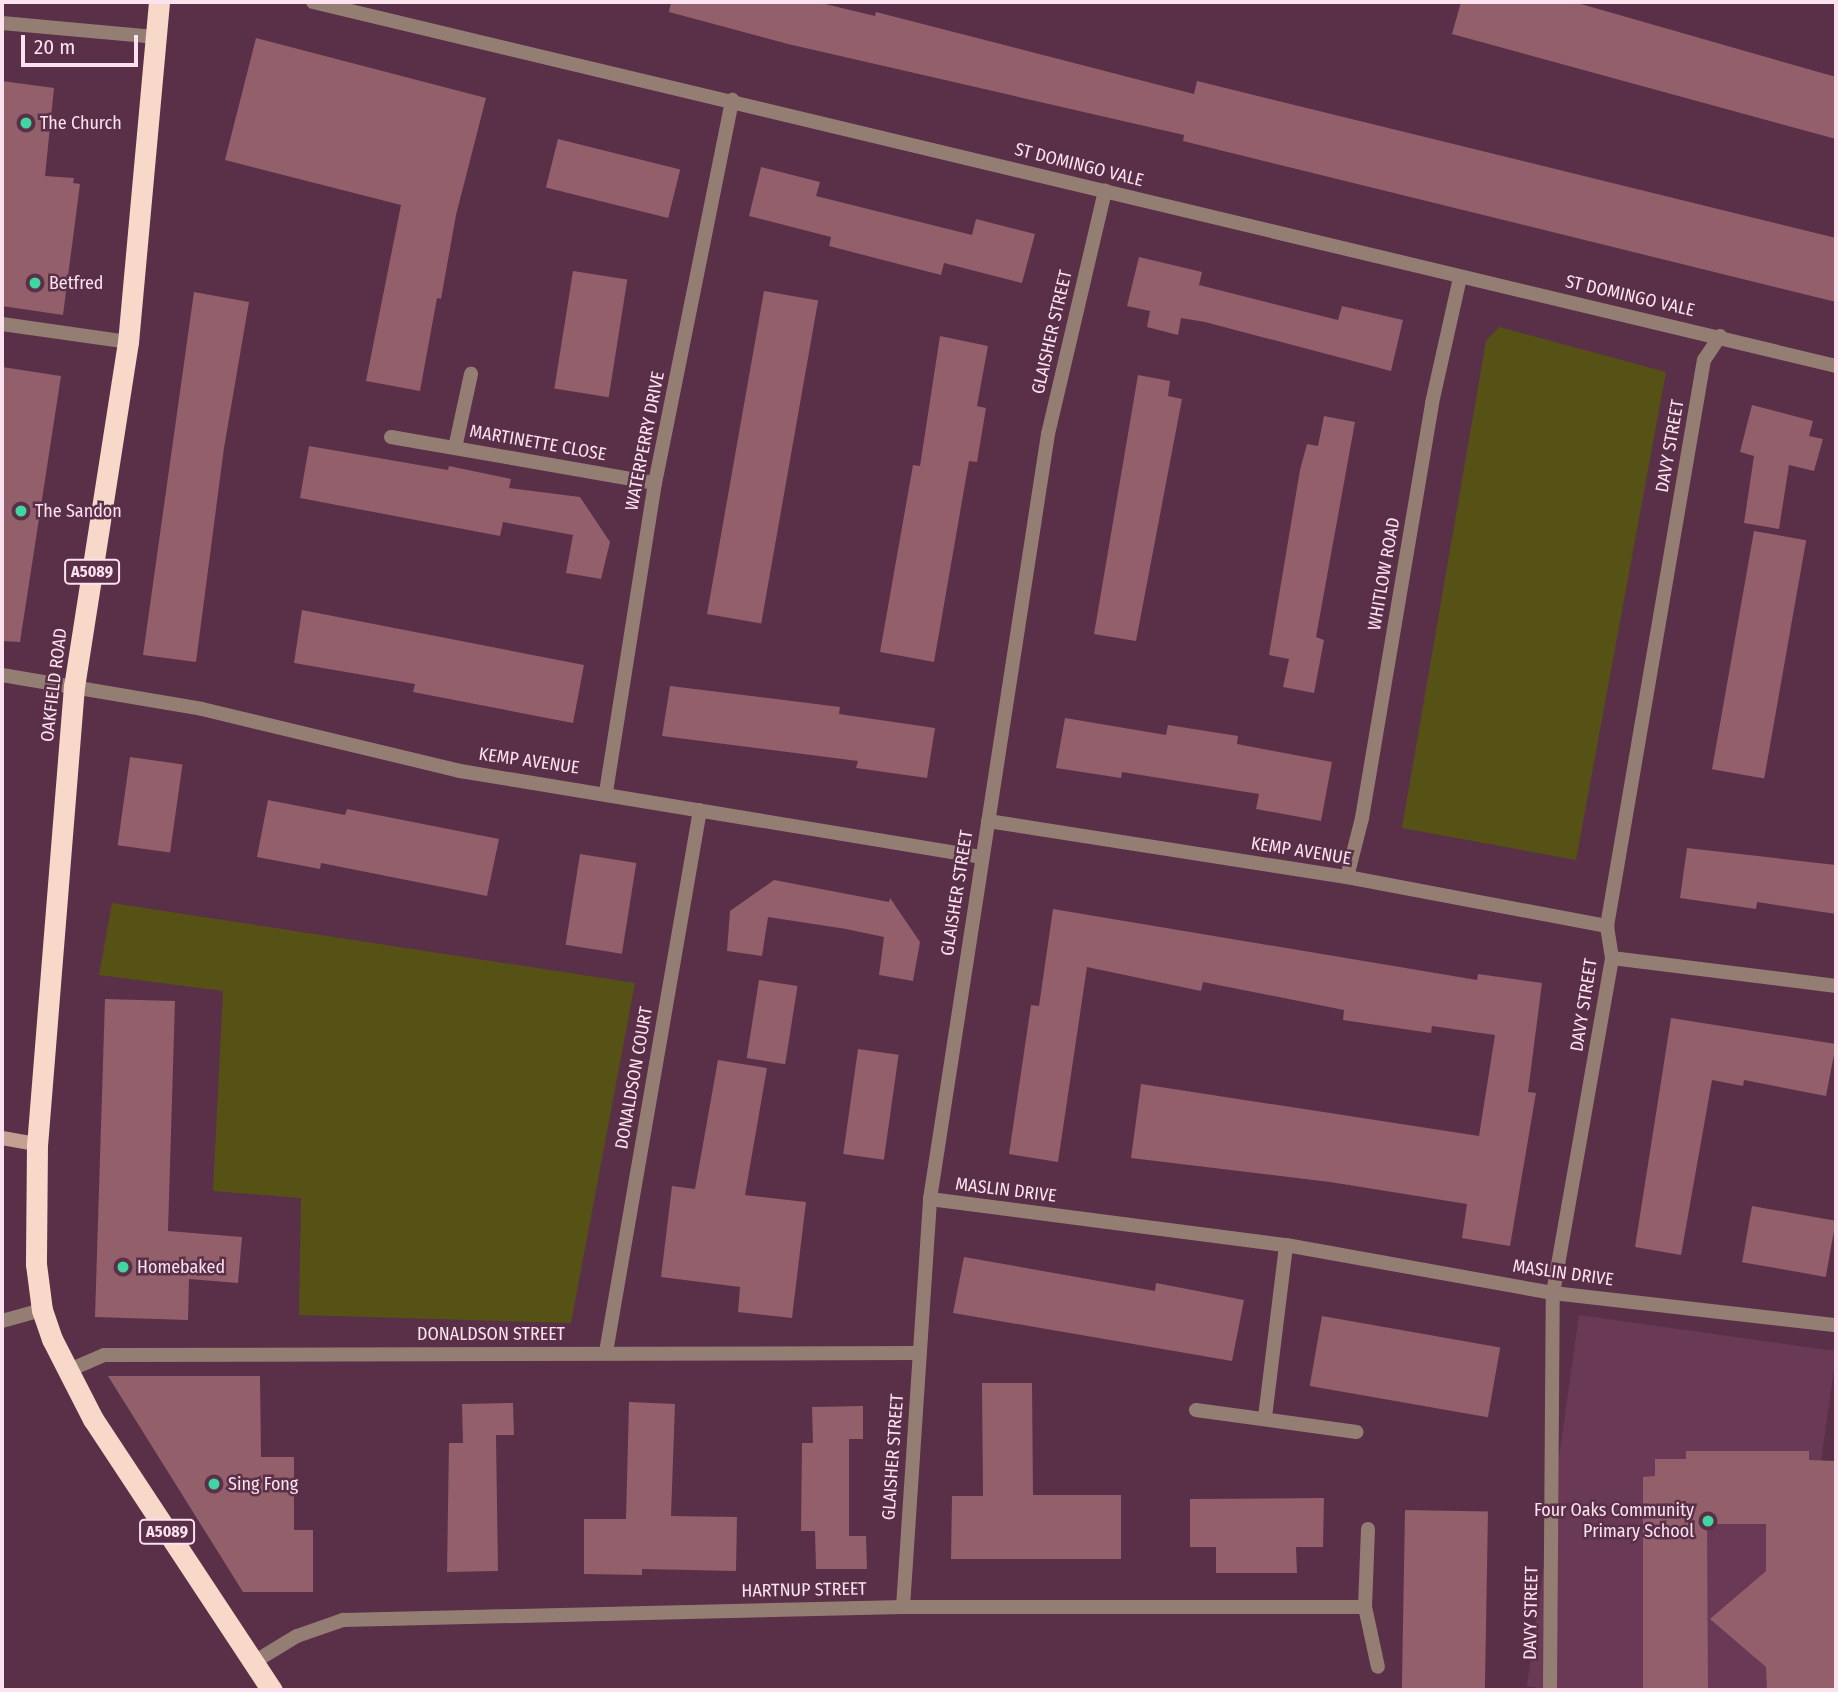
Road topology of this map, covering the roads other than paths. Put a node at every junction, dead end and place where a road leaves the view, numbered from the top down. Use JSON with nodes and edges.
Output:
{"nodes":[{"id":1,"x":159,"y":2,"type":"edge"},
{"id":2,"x":313,"y":2,"type":"edge"},
{"id":3,"x":2,"y":23,"type":"edge"},
{"id":4,"x":157,"y":37,"type":"junction"},
{"id":5,"x":732,"y":100,"type":"junction"},
{"id":6,"x":1105,"y":191,"type":"junction"},
{"id":7,"x":1461,"y":278,"type":"junction"},
{"id":8,"x":2,"y":324,"type":"edge"},
{"id":9,"x":1720,"y":336,"type":"junction"},
{"id":10,"x":128,"y":342,"type":"junction"},
{"id":11,"x":1836,"y":366,"type":"edge"},
{"id":12,"x":471,"y":374,"type":"dead end"},
{"id":13,"x":391,"y":437,"type":"dead end"},
{"id":14,"x":455,"y":448,"type":"junction"},
{"id":15,"x":655,"y":483,"type":"junction"},
{"id":16,"x":2,"y":675,"type":"edge"},
{"id":17,"x":74,"y":686,"type":"junction"},
{"id":18,"x":606,"y":792,"type":"junction"},
{"id":19,"x":700,"y":810,"type":"junction"},
{"id":20,"x":988,"y":821,"type":"junction"},
{"id":21,"x":982,"y":857,"type":"junction"},
{"id":22,"x":1348,"y":877,"type":"junction"},
{"id":23,"x":1608,"y":926,"type":"junction"},
{"id":24,"x":1612,"y":958,"type":"junction"},
{"id":25,"x":1836,"y":986,"type":"edge"},
{"id":26,"x":2,"y":1139,"type":"edge"},
{"id":27,"x":37,"y":1144,"type":"junction"},
{"id":28,"x":930,"y":1199,"type":"junction"},
{"id":29,"x":1286,"y":1245,"type":"junction"},
{"id":30,"x":1553,"y":1293,"type":"junction"},
{"id":31,"x":42,"y":1310,"type":"junction"},
{"id":32,"x":2,"y":1321,"type":"edge"},
{"id":33,"x":1836,"y":1325,"type":"edge"},
{"id":34,"x":606,"y":1352,"type":"junction"},
{"id":35,"x":918,"y":1353,"type":"junction"},
{"id":36,"x":67,"y":1371,"type":"junction"},
{"id":37,"x":1196,"y":1410,"type":"dead end"},
{"id":38,"x":1265,"y":1417,"type":"junction"},
{"id":39,"x":1356,"y":1432,"type":"dead end"},
{"id":40,"x":1368,"y":1529,"type":"dead end"},
{"id":41,"x":1365,"y":1606,"type":"junction"},
{"id":42,"x":903,"y":1607,"type":"junction"},
{"id":43,"x":254,"y":1662,"type":"junction"},
{"id":44,"x":1378,"y":1667,"type":"dead end"},
{"id":45,"x":272,"y":1690,"type":"edge"},
{"id":46,"x":1550,"y":1690,"type":"edge"}],
"edges":[{"from":1,"to":4,"type":"highway","name":"OAKFIELD ROAD","number":"A5089"},
{"from":2,"to":5,"type":"street","name":"ST DOMINGO VALE"},
{"from":3,"to":4,"type":"street"},
{"from":4,"to":10,"type":"highway","name":"OAKFIELD ROAD","number":"A5089"},
{"from":5,"to":6,"type":"street","name":"ST DOMINGO VALE"},
{"from":5,"to":15,"type":"street","name":"WATERPERRY DRIVE"},
{"from":6,"to":7,"type":"street","name":"ST DOMINGO VALE"},
{"from":6,"to":20,"type":"street","name":"GLAISHER STREET"},
{"from":7,"to":9,"type":"street","name":"ST DOMINGO VALE"},
{"from":7,"to":22,"type":"street","name":"WHITLOW ROAD"},
{"from":8,"to":10,"type":"street"},
{"from":9,"to":11,"type":"street","name":"ST DOMINGO VALE"},
{"from":9,"to":23,"type":"street","name":"DAVY STREET"},
{"from":10,"to":17,"type":"highway","name":"OAKFIELD ROAD","number":"A5089"},
{"from":12,"to":14,"type":"street","name":"MARTINETTE CLOSE"},
{"from":13,"to":14,"type":"street","name":"MARTINETTE CLOSE"},
{"from":14,"to":15,"type":"street","name":"MARTINETTE CLOSE"},
{"from":15,"to":18,"type":"street","name":"WATERPERRY DRIVE"},
{"from":16,"to":17,"type":"street","name":"KEMP AVENUE"},
{"from":17,"to":18,"type":"street","name":"KEMP AVENUE"},
{"from":17,"to":27,"type":"highway","name":"OAKFIELD ROAD","number":"A5089"},
{"from":18,"to":19,"type":"street","name":"KEMP AVENUE"},
{"from":19,"to":21,"type":"street","name":"KEMP AVENUE"},
{"from":19,"to":34,"type":"street","name":"DONALDSON COURT"},
{"from":20,"to":21,"type":"street","name":"GLAISHER STREET"},
{"from":20,"to":22,"type":"street","name":"KEMP AVENUE"},
{"from":21,"to":28,"type":"street","name":"GLAISHER STREET"},
{"from":22,"to":23,"type":"street","name":"KEMP AVENUE"},
{"from":23,"to":24,"type":"street","name":"DAVY STREET"},
{"from":24,"to":25,"type":"street"},
{"from":24,"to":30,"type":"street","name":"DAVY STREET"},
{"from":26,"to":27,"type":"street"},
{"from":27,"to":31,"type":"highway","name":"OAKFIELD ROAD","number":"A5089"},
{"from":28,"to":29,"type":"street","name":"MASLIN DRIVE"},
{"from":28,"to":35,"type":"street","name":"GLAISHER STREET"},
{"from":29,"to":30,"type":"street","name":"MASLIN DRIVE"},
{"from":29,"to":38,"type":"street"},
{"from":30,"to":33,"type":"street","name":"MASLIN DRIVE"},
{"from":30,"to":46,"type":"street","name":"DAVY STREET"},
{"from":31,"to":32,"type":"street"},
{"from":31,"to":36,"type":"highway","name":"OAKFIELD ROAD","number":"A5089"},
{"from":34,"to":35,"type":"street","name":"DONALDSON STREET"},
{"from":34,"to":36,"type":"street","name":"DONALDSON STREET"},
{"from":35,"to":42,"type":"street","name":"GLAISHER STREET"},
{"from":36,"to":43,"type":"highway","number":"A5089"},
{"from":37,"to":38,"type":"street"},
{"from":38,"to":39,"type":"street"},
{"from":40,"to":41,"type":"street"},
{"from":41,"to":42,"type":"street","name":"HARTNUP STREET"},
{"from":41,"to":44,"type":"street"},
{"from":42,"to":43,"type":"street","name":"HARTNUP STREET"},
{"from":43,"to":45,"type":"highway","number":"A5089"}]}
